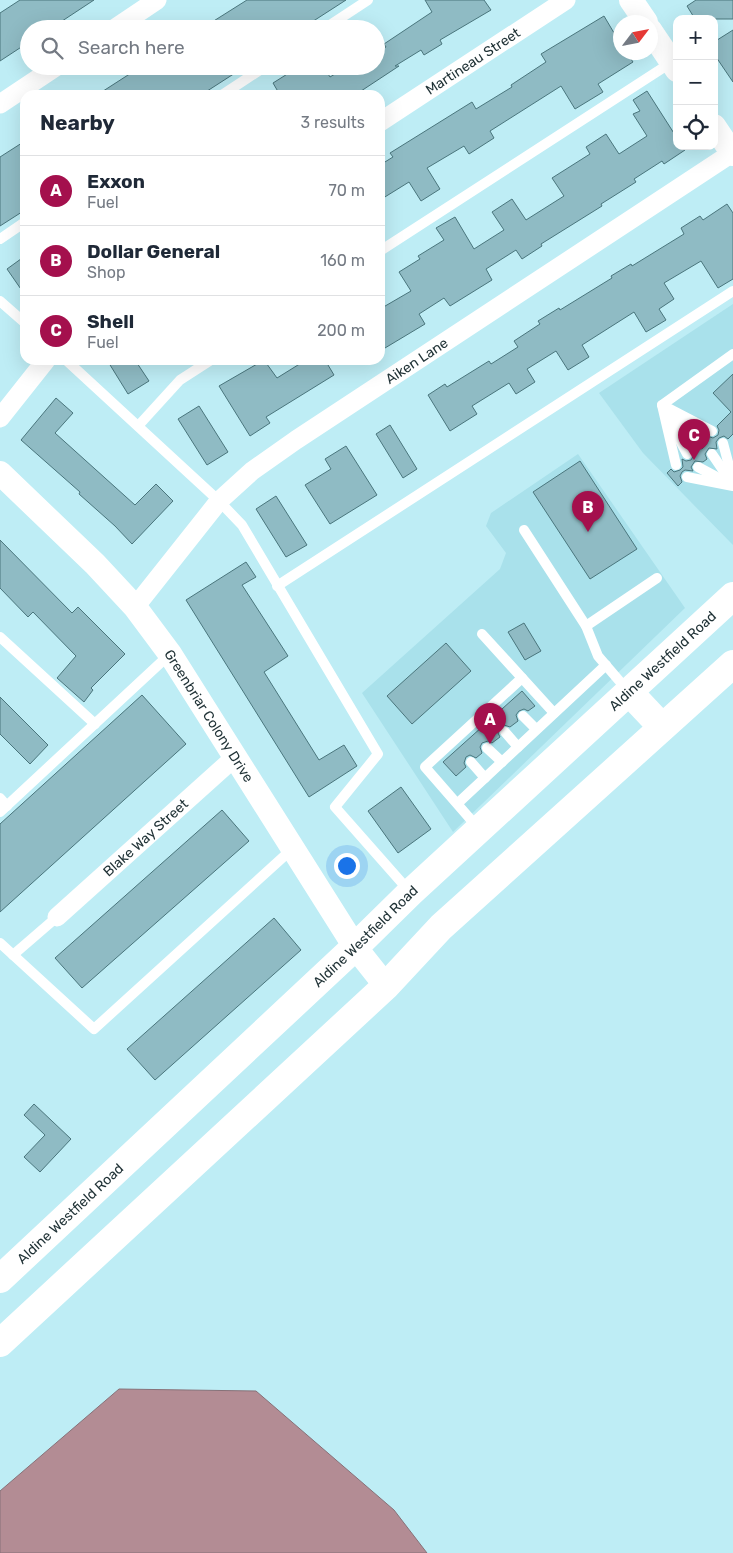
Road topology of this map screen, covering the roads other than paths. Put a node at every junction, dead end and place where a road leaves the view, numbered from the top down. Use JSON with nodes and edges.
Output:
{"nodes":[{"id":1,"x":157,"y":0,"type":"edge"},
{"id":2,"x":368,"y":0,"type":"edge"},
{"id":3,"x":566,"y":0,"type":"edge"},
{"id":4,"x":631,"y":0,"type":"edge"},
{"id":5,"x":641,"y":15,"type":"edge"},
{"id":6,"x":127,"y":20,"type":"edge"},
{"id":7,"x":338,"y":20,"type":"edge"},
{"id":8,"x":658,"y":42,"type":"edge"},
{"id":9,"x":673,"y":64,"type":"edge"},
{"id":10,"x":673,"y":67,"type":"edge"},
{"id":11,"x":44,"y":75,"type":"edge"},
{"id":12,"x":252,"y":75,"type":"edge"},
{"id":13,"x":21,"y":90,"type":"edge"},
{"id":14,"x":230,"y":90,"type":"edge"},
{"id":15,"x":20,"y":91,"type":"edge"},
{"id":16,"x":0,"y":104,"type":"edge"},
{"id":17,"x":385,"y":119,"type":"edge"},
{"id":18,"x":718,"y":132,"type":"edge"},
{"id":19,"x":733,"y":154,"type":"edge"},
{"id":20,"x":20,"y":225,"type":"edge"},
{"id":21,"x":0,"y":238,"type":"edge"},
{"id":22,"x":385,"y":248,"type":"edge"},
{"id":23,"x":733,"y":291,"type":"edge"},
{"id":24,"x":0,"y":301,"type":"edge"},
{"id":25,"x":20,"y":319,"type":"edge"},
{"id":26,"x":733,"y":354,"type":"edge"},
{"id":27,"x":42,"y":365,"type":"edge"},
{"id":28,"x":72,"y":365,"type":"edge"},
{"id":29,"x":203,"y":365,"type":"edge"},
{"id":30,"x":662,"y":406,"type":"junction"},
{"id":31,"x":0,"y":418,"type":"edge"},
{"id":32,"x":139,"y":425,"type":"junction"},
{"id":33,"x":712,"y":431,"type":"dead end"},
{"id":34,"x":700,"y":442,"type":"dead end"},
{"id":35,"x":724,"y":443,"type":"dead end"},
{"id":36,"x":687,"y":454,"type":"dead end"},
{"id":37,"x":712,"y":454,"type":"dead end"},
{"id":38,"x":676,"y":465,"type":"dead end"},
{"id":39,"x":698,"y":467,"type":"dead end"},
{"id":40,"x":0,"y":473,"type":"edge"},
{"id":41,"x":687,"y":477,"type":"dead end"},
{"id":42,"x":733,"y":485,"type":"edge"},
{"id":43,"x":220,"y":501,"type":"junction"},
{"id":44,"x":524,"y":530,"type":"dead end"},
{"id":45,"x":658,"y":578,"type":"dead end"},
{"id":46,"x":278,"y":586,"type":"junction"},
{"id":47,"x":733,"y":596,"type":"edge"},
{"id":48,"x":135,"y":607,"type":"junction"},
{"id":49,"x":586,"y":626,"type":"junction"},
{"id":50,"x":482,"y":634,"type":"dead end"},
{"id":51,"x":0,"y":637,"type":"edge"},
{"id":52,"x":170,"y":654,"type":"junction"},
{"id":53,"x":733,"y":664,"type":"edge"},
{"id":54,"x":606,"y":666,"type":"junction"},
{"id":55,"x":522,"y":678,"type":"junction"},
{"id":56,"x":629,"y":692,"type":"junction"},
{"id":57,"x":554,"y":713,"type":"junction"},
{"id":58,"x":523,"y":716,"type":"dead end"},
{"id":59,"x":95,"y":724,"type":"junction"},
{"id":60,"x":662,"y":727,"type":"junction"},
{"id":61,"x":536,"y":729,"type":"junction"},
{"id":62,"x":505,"y":732,"type":"dead end"},
{"id":63,"x":518,"y":747,"type":"junction"},
{"id":64,"x":487,"y":748,"type":"dead end"},
{"id":65,"x":234,"y":758,"type":"junction"},
{"id":66,"x":471,"y":762,"type":"dead end"},
{"id":67,"x":502,"y":762,"type":"junction"},
{"id":68,"x":485,"y":778,"type":"junction"},
{"id":69,"x":458,"y":803,"type":"junction"},
{"id":70,"x":2,"y":805,"type":"edge"},
{"id":71,"x":480,"y":829,"type":"junction"},
{"id":72,"x":292,"y":849,"type":"junction"},
{"id":73,"x":410,"y":893,"type":"junction"},
{"id":74,"x":57,"y":917,"type":"joint"},
{"id":75,"x":0,"y":943,"type":"edge"},
{"id":76,"x":355,"y":947,"type":"junction"},
{"id":77,"x":13,"y":955,"type":"junction"},
{"id":78,"x":386,"y":986,"type":"junction"},
{"id":79,"x":0,"y":1280,"type":"edge"},
{"id":80,"x":0,"y":1343,"type":"edge"}],
"edges":[{"from":1,"to":6,"type":"street"},
{"from":2,"to":7,"type":"lane"},
{"from":3,"to":17,"type":"street","name":"Martineau Street"},
{"from":4,"to":5,"type":"street"},
{"from":8,"to":9,"type":"street"},
{"from":10,"to":22,"type":"lane"},
{"from":11,"to":13,"type":"street"},
{"from":12,"to":14,"type":"lane"},
{"from":15,"to":16,"type":"street"},
{"from":18,"to":19,"type":"street"},
{"from":19,"to":43,"type":"street","name":"Aiken Lane"},
{"from":20,"to":21,"type":"lane"},
{"from":23,"to":46,"type":"lane"},
{"from":24,"to":25,"type":"lane"},
{"from":26,"to":30,"type":"lane"},
{"from":27,"to":31,"type":"street"},
{"from":28,"to":32,"type":"lane"},
{"from":29,"to":32,"type":"lane"},
{"from":30,"to":33,"type":"lane"},
{"from":30,"to":34,"type":"lane"},
{"from":30,"to":36,"type":"lane"},
{"from":30,"to":38,"type":"lane"},
{"from":32,"to":43,"type":"lane"},
{"from":35,"to":42,"type":"lane"},
{"from":37,"to":42,"type":"lane"},
{"from":39,"to":42,"type":"lane"},
{"from":40,"to":48,"type":"street","name":"Greenbriar Colony Drive"},
{"from":41,"to":42,"type":"lane"},
{"from":43,"to":46,"type":"lane"},
{"from":43,"to":48,"type":"street","name":"Aiken Lane"},
{"from":44,"to":49,"type":"lane"},
{"from":45,"to":49,"type":"lane"},
{"from":46,"to":73,"type":"lane"},
{"from":47,"to":56,"type":"main road","name":"Aldine Westfield Road"},
{"from":48,"to":52,"type":"street","name":"Greenbriar Colony Drive"},
{"from":49,"to":54,"type":"lane"},
{"from":50,"to":55,"type":"lane"},
{"from":51,"to":59,"type":"lane"},
{"from":52,"to":59,"type":"lane"},
{"from":52,"to":65,"type":"street","name":"Greenbriar Colony Drive"},
{"from":53,"to":60,"type":"main road"},
{"from":54,"to":56,"type":"lane"},
{"from":54,"to":57,"type":"lane"},
{"from":55,"to":57,"type":"lane"},
{"from":55,"to":69,"type":"lane"},
{"from":56,"to":60,"type":"main road"},
{"from":56,"to":71,"type":"main road","name":"Aldine Westfield Road"},
{"from":57,"to":61,"type":"lane"},
{"from":58,"to":61,"type":"lane"},
{"from":59,"to":70,"type":"lane"},
{"from":60,"to":78,"type":"main road"},
{"from":61,"to":63,"type":"lane"},
{"from":62,"to":63,"type":"lane"},
{"from":63,"to":67,"type":"lane"},
{"from":64,"to":67,"type":"lane"},
{"from":65,"to":72,"type":"street","name":"Greenbriar Colony Drive"},
{"from":65,"to":74,"type":"street","name":"Blake Way Street"},
{"from":66,"to":68,"type":"lane"},
{"from":67,"to":68,"type":"lane"},
{"from":68,"to":69,"type":"lane"},
{"from":69,"to":71,"type":"lane"},
{"from":71,"to":73,"type":"main road","name":"Aldine Westfield Road"},
{"from":72,"to":76,"type":"street","name":"Greenbriar Colony Drive"},
{"from":72,"to":77,"type":"lane"},
{"from":73,"to":76,"type":"main road","name":"Aldine Westfield Road"},
{"from":74,"to":77,"type":"lane"},
{"from":75,"to":77,"type":"lane"},
{"from":76,"to":78,"type":"street","name":"Greenbriar Colony Drive"},
{"from":76,"to":79,"type":"main road","name":"Aldine Westfield Road"},
{"from":78,"to":80,"type":"main road"}]}
